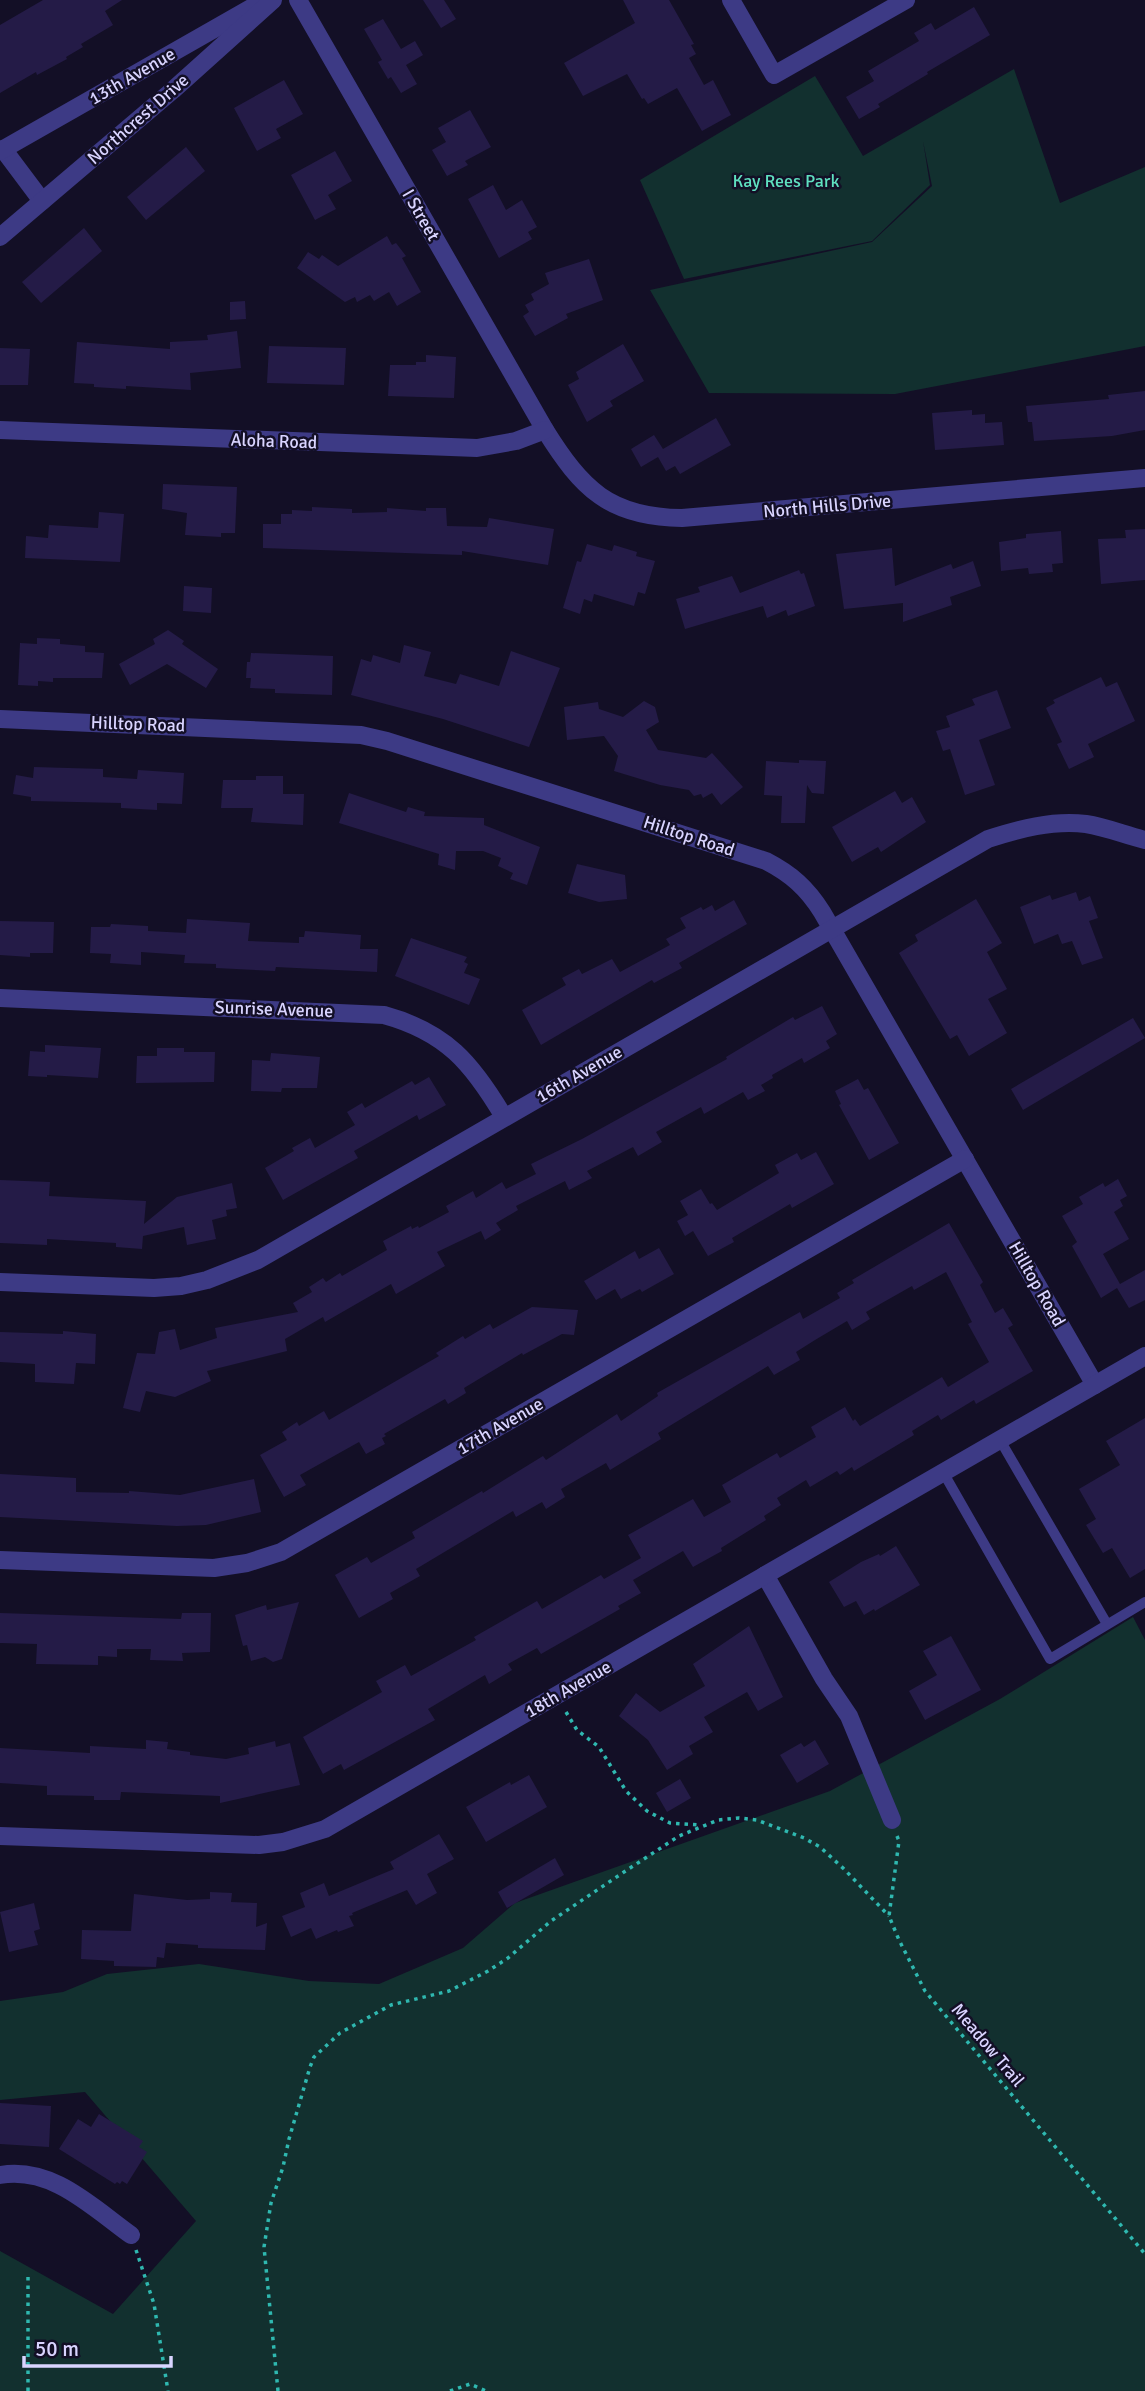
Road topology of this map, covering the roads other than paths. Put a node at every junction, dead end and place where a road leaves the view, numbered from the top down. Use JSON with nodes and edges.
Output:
{"nodes":[{"id":1,"x":264,"y":0,"type":"edge"},
{"id":2,"x":273,"y":0,"type":"edge"},
{"id":3,"x":298,"y":0,"type":"edge"},
{"id":4,"x":731,"y":0,"type":"edge"},
{"id":5,"x":906,"y":0,"type":"edge"},
{"id":6,"x":2,"y":150,"type":"edge"},
{"id":7,"x":42,"y":201,"type":"junction"},
{"id":8,"x":0,"y":237,"type":"edge"},
{"id":9,"x":0,"y":430,"type":"edge"},
{"id":10,"x":545,"y":430,"type":"junction"},
{"id":11,"x":1145,"y":478,"type":"edge"},
{"id":12,"x":0,"y":719,"type":"edge"},
{"id":13,"x":1145,"y":840,"type":"edge"},
{"id":14,"x":832,"y":928,"type":"junction"},
{"id":15,"x":0,"y":998,"type":"edge"},
{"id":16,"x":504,"y":1117,"type":"junction"},
{"id":17,"x":965,"y":1159,"type":"junction"},
{"id":18,"x":0,"y":1282,"type":"edge"},
{"id":19,"x":1145,"y":1356,"type":"edge"},
{"id":20,"x":1095,"y":1385,"type":"junction"},
{"id":21,"x":1000,"y":1440,"type":"junction"},
{"id":22,"x":943,"y":1472,"type":"junction"},
{"id":23,"x":0,"y":1560,"type":"edge"},
{"id":24,"x":765,"y":1575,"type":"junction"},
{"id":25,"x":1145,"y":1602,"type":"edge"},
{"id":26,"x":1107,"y":1625,"type":"junction"},
{"id":27,"x":892,"y":1820,"type":"road end"},
{"id":28,"x":0,"y":1836,"type":"edge"},
{"id":29,"x":0,"y":2175,"type":"edge"},
{"id":30,"x":131,"y":2235,"type":"road end"}],
"edges":[{"from":1,"to":6,"type":"street","name":"13th Avenue"},
{"from":2,"to":7,"type":"street","name":"Northcrest Drive"},
{"from":3,"to":10,"type":"street","name":"I Street"},
{"from":4,"to":5,"type":"street"},
{"from":6,"to":7,"type":"street"},
{"from":7,"to":8,"type":"street","name":"Northcrest Drive"},
{"from":9,"to":10,"type":"street","name":"Aloha Road"},
{"from":10,"to":11,"type":"street","name":"North Hills Drive"},
{"from":12,"to":14,"type":"street","name":"Hilltop Road"},
{"from":13,"to":14,"type":"street","name":"16th Avenue"},
{"from":14,"to":16,"type":"street","name":"16th Avenue"},
{"from":14,"to":17,"type":"street","name":"Hilltop Road"},
{"from":15,"to":16,"type":"street","name":"Sunrise Avenue"},
{"from":16,"to":18,"type":"street","name":"16th Avenue"},
{"from":17,"to":20,"type":"street","name":"Hilltop Road"},
{"from":17,"to":23,"type":"street","name":"17th Avenue"},
{"from":19,"to":20,"type":"street","name":"18th Avenue"},
{"from":20,"to":21,"type":"street","name":"18th Avenue"},
{"from":21,"to":22,"type":"street","name":"18th Avenue"},
{"from":21,"to":26,"type":"lane"},
{"from":22,"to":24,"type":"street","name":"18th Avenue"},
{"from":22,"to":26,"type":"lane"},
{"from":24,"to":27,"type":"street"},
{"from":24,"to":28,"type":"street","name":"18th Avenue"},
{"from":25,"to":26,"type":"lane"},
{"from":29,"to":30,"type":"street"}]}
